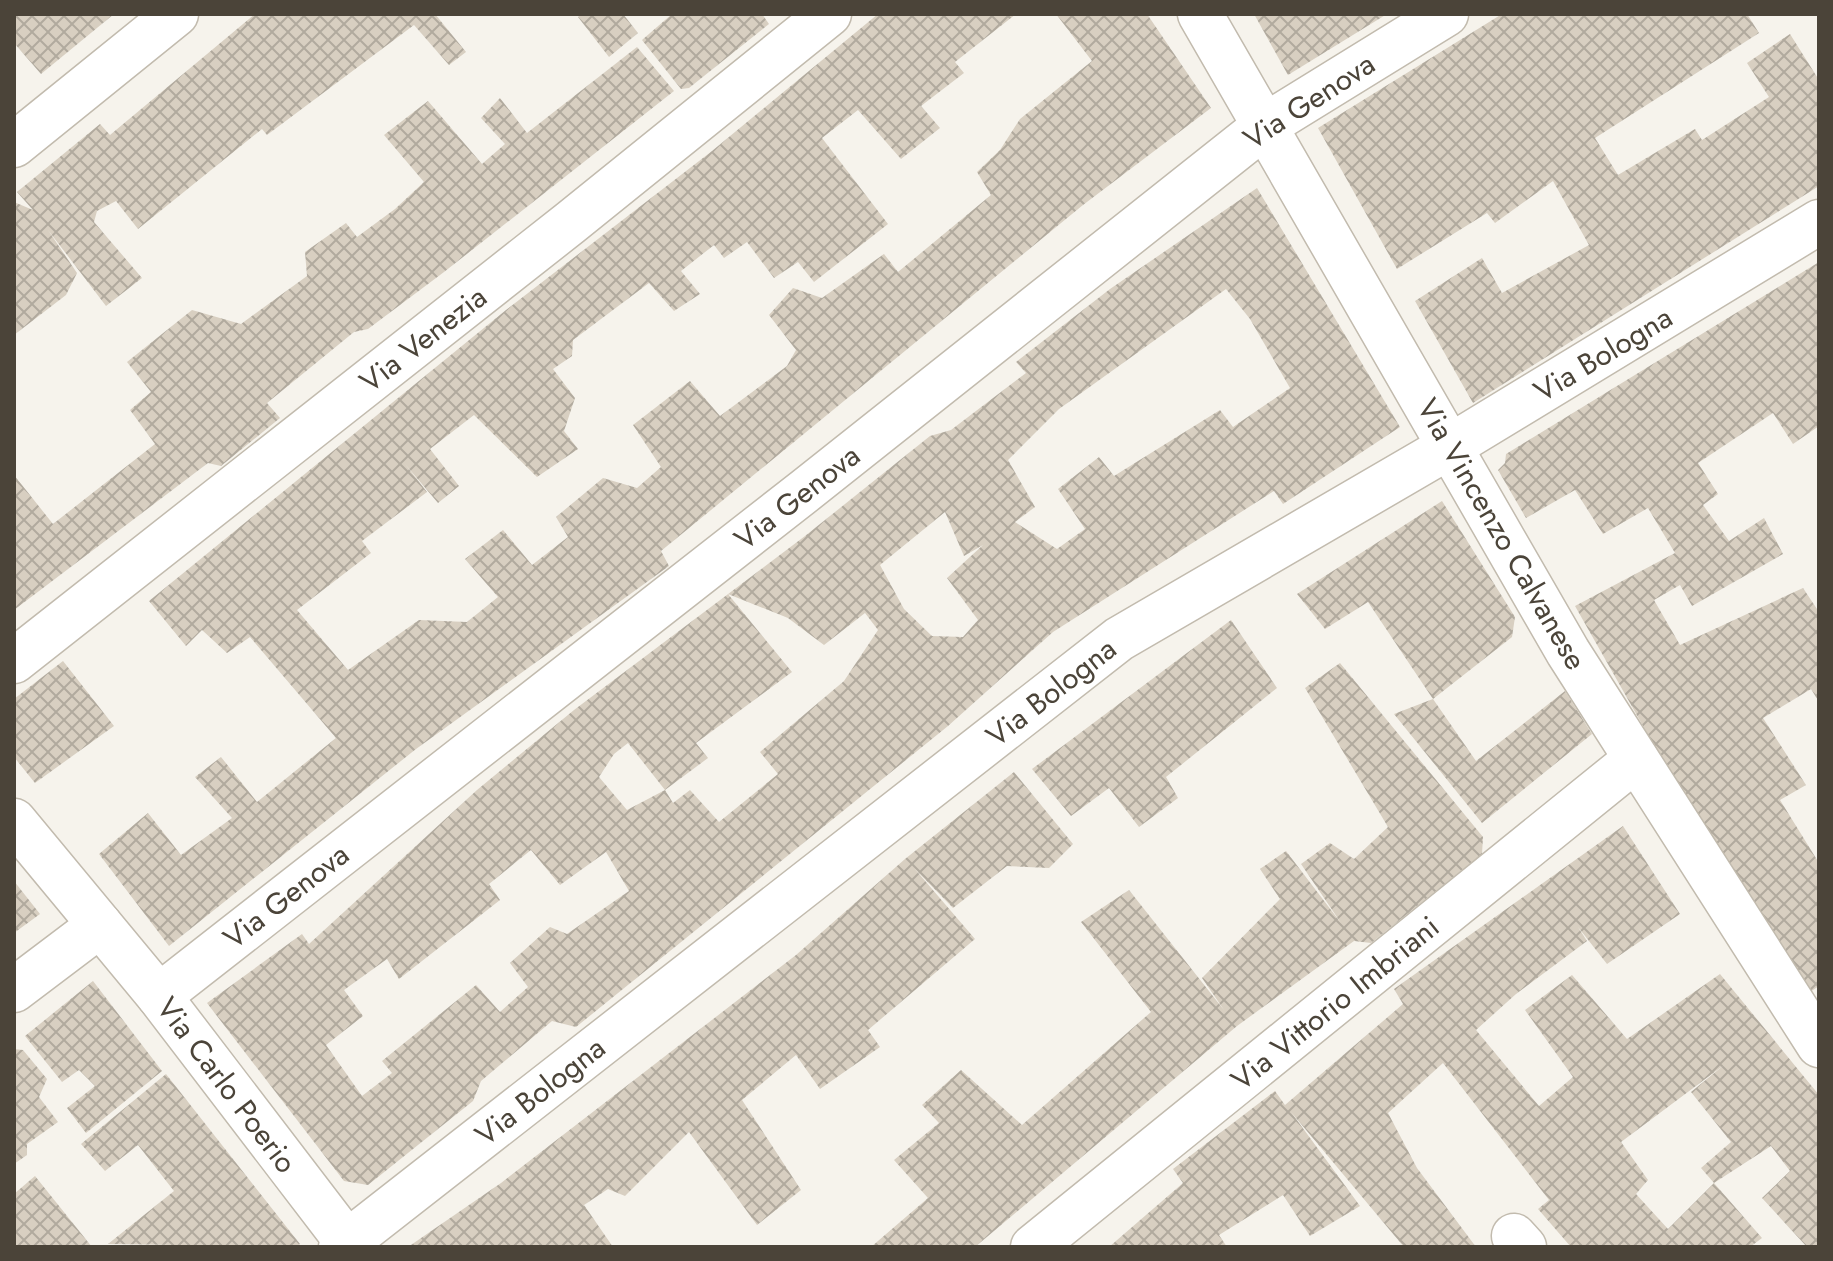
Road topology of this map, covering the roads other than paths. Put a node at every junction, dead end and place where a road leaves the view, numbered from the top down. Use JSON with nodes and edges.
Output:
{"nodes":[{"id":1,"x":176,"y":14,"type":"edge"},
{"id":2,"x":829,"y":14,"type":"edge"},
{"id":3,"x":1200,"y":14,"type":"edge"},
{"id":4,"x":1446,"y":14,"type":"edge"},
{"id":5,"x":1266,"y":125,"type":"junction"},
{"id":6,"x":14,"y":145,"type":"edge"},
{"id":7,"x":1819,"y":222,"type":"edge"},
{"id":8,"x":1452,"y":445,"type":"junction"},
{"id":9,"x":14,"y":661,"type":"edge"},
{"id":10,"x":1636,"y":759,"type":"junction"},
{"id":11,"x":14,"y":821,"type":"edge"},
{"id":12,"x":100,"y":925,"type":"junction"},
{"id":13,"x":14,"y":990,"type":"edge"},
{"id":14,"x":159,"y":996,"type":"junction"},
{"id":15,"x":1814,"y":1028,"type":"edge"},
{"id":16,"x":346,"y":1245,"type":"edge"},
{"id":17,"x":1033,"y":1247,"type":"edge"}],
"edges":[{"from":1,"to":6,"type":"street"},
{"from":2,"to":9,"type":"street","name":"Via Venezia"},
{"from":3,"to":5,"type":"street","name":"Via Vincenzo Calvanese"},
{"from":4,"to":5,"type":"street","name":"Via Genova"},
{"from":5,"to":8,"type":"street","name":"Via Vincenzo Calvanese"},
{"from":5,"to":14,"type":"street","name":"Via Genova"},
{"from":7,"to":8,"type":"street","name":"Via Bologna"},
{"from":8,"to":10,"type":"street","name":"Via Vincenzo Calvanese"},
{"from":8,"to":16,"type":"street","name":"Via Bologna"},
{"from":10,"to":15,"type":"street","name":"Via Vincenzo Calvanese"},
{"from":10,"to":17,"type":"street","name":"Via Vittorio Imbriani"},
{"from":11,"to":12,"type":"street","name":"Via Carlo Poerio"},
{"from":12,"to":13,"type":"street"},
{"from":12,"to":14,"type":"street","name":"Via Carlo Poerio"},
{"from":14,"to":16,"type":"street","name":"Via Carlo Poerio"}]}
